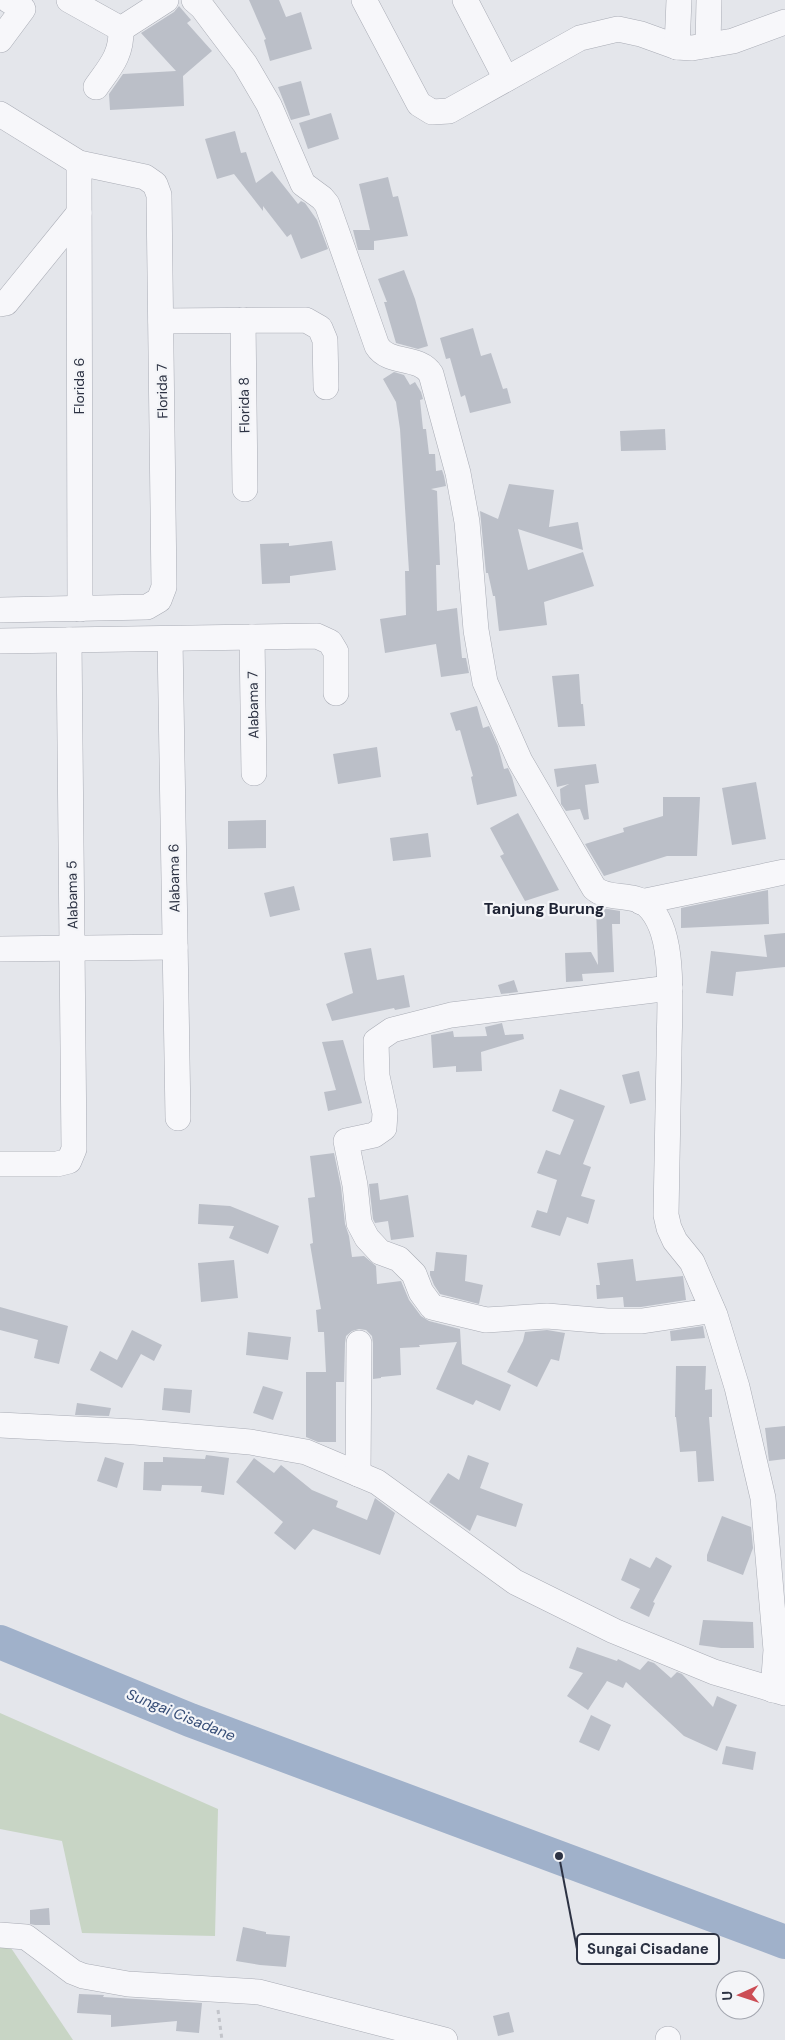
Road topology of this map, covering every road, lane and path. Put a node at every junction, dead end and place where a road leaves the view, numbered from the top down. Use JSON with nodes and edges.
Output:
{"nodes":[{"id":1,"x":8,"y":0,"type":"edge"},
{"id":2,"x":69,"y":0,"type":"edge"},
{"id":3,"x":166,"y":0,"type":"edge"},
{"id":4,"x":194,"y":0,"type":"edge"},
{"id":5,"x":364,"y":0,"type":"edge"},
{"id":6,"x":464,"y":0,"type":"edge"},
{"id":7,"x":679,"y":0,"type":"edge"},
{"id":8,"x":710,"y":0,"type":"edge"},
{"id":9,"x":785,"y":22,"type":"edge"},
{"id":10,"x":121,"y":29,"type":"junction"},
{"id":11,"x":0,"y":40,"type":"edge"},
{"id":12,"x":708,"y":45,"type":"junction"},
{"id":13,"x":677,"y":47,"type":"junction"},
{"id":14,"x":506,"y":79,"type":"junction"},
{"id":15,"x":96,"y":87,"type":"dead end"},
{"id":16,"x":0,"y":114,"type":"edge"},
{"id":17,"x":79,"y":163,"type":"junction"},
{"id":18,"x":79,"y":213,"type":"junction"},
{"id":19,"x":0,"y":304,"type":"edge"},
{"id":20,"x":243,"y":320,"type":"junction"},
{"id":21,"x":161,"y":321,"type":"junction"},
{"id":22,"x":326,"y":386,"type":"dead end"},
{"id":23,"x":245,"y":488,"type":"dead end"},
{"id":24,"x":80,"y":609,"type":"junction"},
{"id":25,"x":0,"y":610,"type":"edge"},
{"id":26,"x":252,"y":637,"type":"junction"},
{"id":27,"x":170,"y":638,"type":"junction"},
{"id":28,"x":0,"y":640,"type":"edge"},
{"id":29,"x":69,"y":640,"type":"junction"},
{"id":30,"x":336,"y":693,"type":"dead end"},
{"id":31,"x":254,"y":773,"type":"dead end"},
{"id":32,"x":784,"y":872,"type":"edge"},
{"id":33,"x":641,"y":902,"type":"junction"},
{"id":34,"x":176,"y":947,"type":"junction"},
{"id":35,"x":72,"y":948,"type":"junction"},
{"id":36,"x":0,"y":949,"type":"edge"},
{"id":37,"x":670,"y":988,"type":"junction"},
{"id":38,"x":178,"y":1118,"type":"dead end"},
{"id":39,"x":0,"y":1164,"type":"edge"},
{"id":40,"x":711,"y":1307,"type":"junction"},
{"id":41,"x":359,"y":1342,"type":"dead end"},
{"id":42,"x":0,"y":1425,"type":"edge"},
{"id":43,"x":358,"y":1474,"type":"junction"},
{"id":44,"x":779,"y":1691,"type":"edge"},
{"id":45,"x":0,"y":1936,"type":"edge"},
{"id":46,"x":215,"y":1990,"type":"junction"},
{"id":47,"x":222,"y":2040,"type":"edge"},
{"id":48,"x":445,"y":2040,"type":"edge"}],
"edges":[{"from":1,"to":11,"type":"street"},
{"from":2,"to":10,"type":"street"},
{"from":3,"to":10,"type":"street"},
{"from":4,"to":33,"type":"street"},
{"from":5,"to":14,"type":"street"},
{"from":6,"to":14,"type":"street"},
{"from":7,"to":13,"type":"street"},
{"from":8,"to":12,"type":"street"},
{"from":9,"to":12,"type":"street"},
{"from":10,"to":15,"type":"street"},
{"from":12,"to":13,"type":"street"},
{"from":13,"to":14,"type":"street"},
{"from":16,"to":17,"type":"street"},
{"from":17,"to":18,"type":"street","name":"Florida 6"},
{"from":17,"to":21,"type":"street","name":"Florida 7"},
{"from":18,"to":19,"type":"street"},
{"from":18,"to":24,"type":"street","name":"Florida 6"},
{"from":20,"to":21,"type":"street"},
{"from":20,"to":22,"type":"street"},
{"from":20,"to":23,"type":"street","name":"Florida 8"},
{"from":21,"to":24,"type":"street","name":"Florida 7"},
{"from":24,"to":25,"type":"street"},
{"from":26,"to":27,"type":"street"},
{"from":26,"to":30,"type":"street"},
{"from":26,"to":31,"type":"street","name":"Alabama 7"},
{"from":27,"to":29,"type":"street"},
{"from":27,"to":34,"type":"street","name":"Alabama 6"},
{"from":28,"to":29,"type":"street"},
{"from":29,"to":35,"type":"street","name":"Alabama 5"},
{"from":32,"to":33,"type":"street"},
{"from":33,"to":37,"type":"street"},
{"from":34,"to":35,"type":"street"},
{"from":34,"to":38,"type":"street","name":"Alabama 6"},
{"from":35,"to":36,"type":"street"},
{"from":35,"to":39,"type":"street","name":"Alabama 5"},
{"from":37,"to":40,"type":"street"},
{"from":37,"to":40,"type":"street"},
{"from":40,"to":44,"type":"street"},
{"from":41,"to":43,"type":"street"},
{"from":42,"to":43,"type":"street"},
{"from":43,"to":44,"type":"street"},
{"from":45,"to":46,"type":"street"},
{"from":46,"to":47,"type":"path"},
{"from":46,"to":48,"type":"street"}]}
